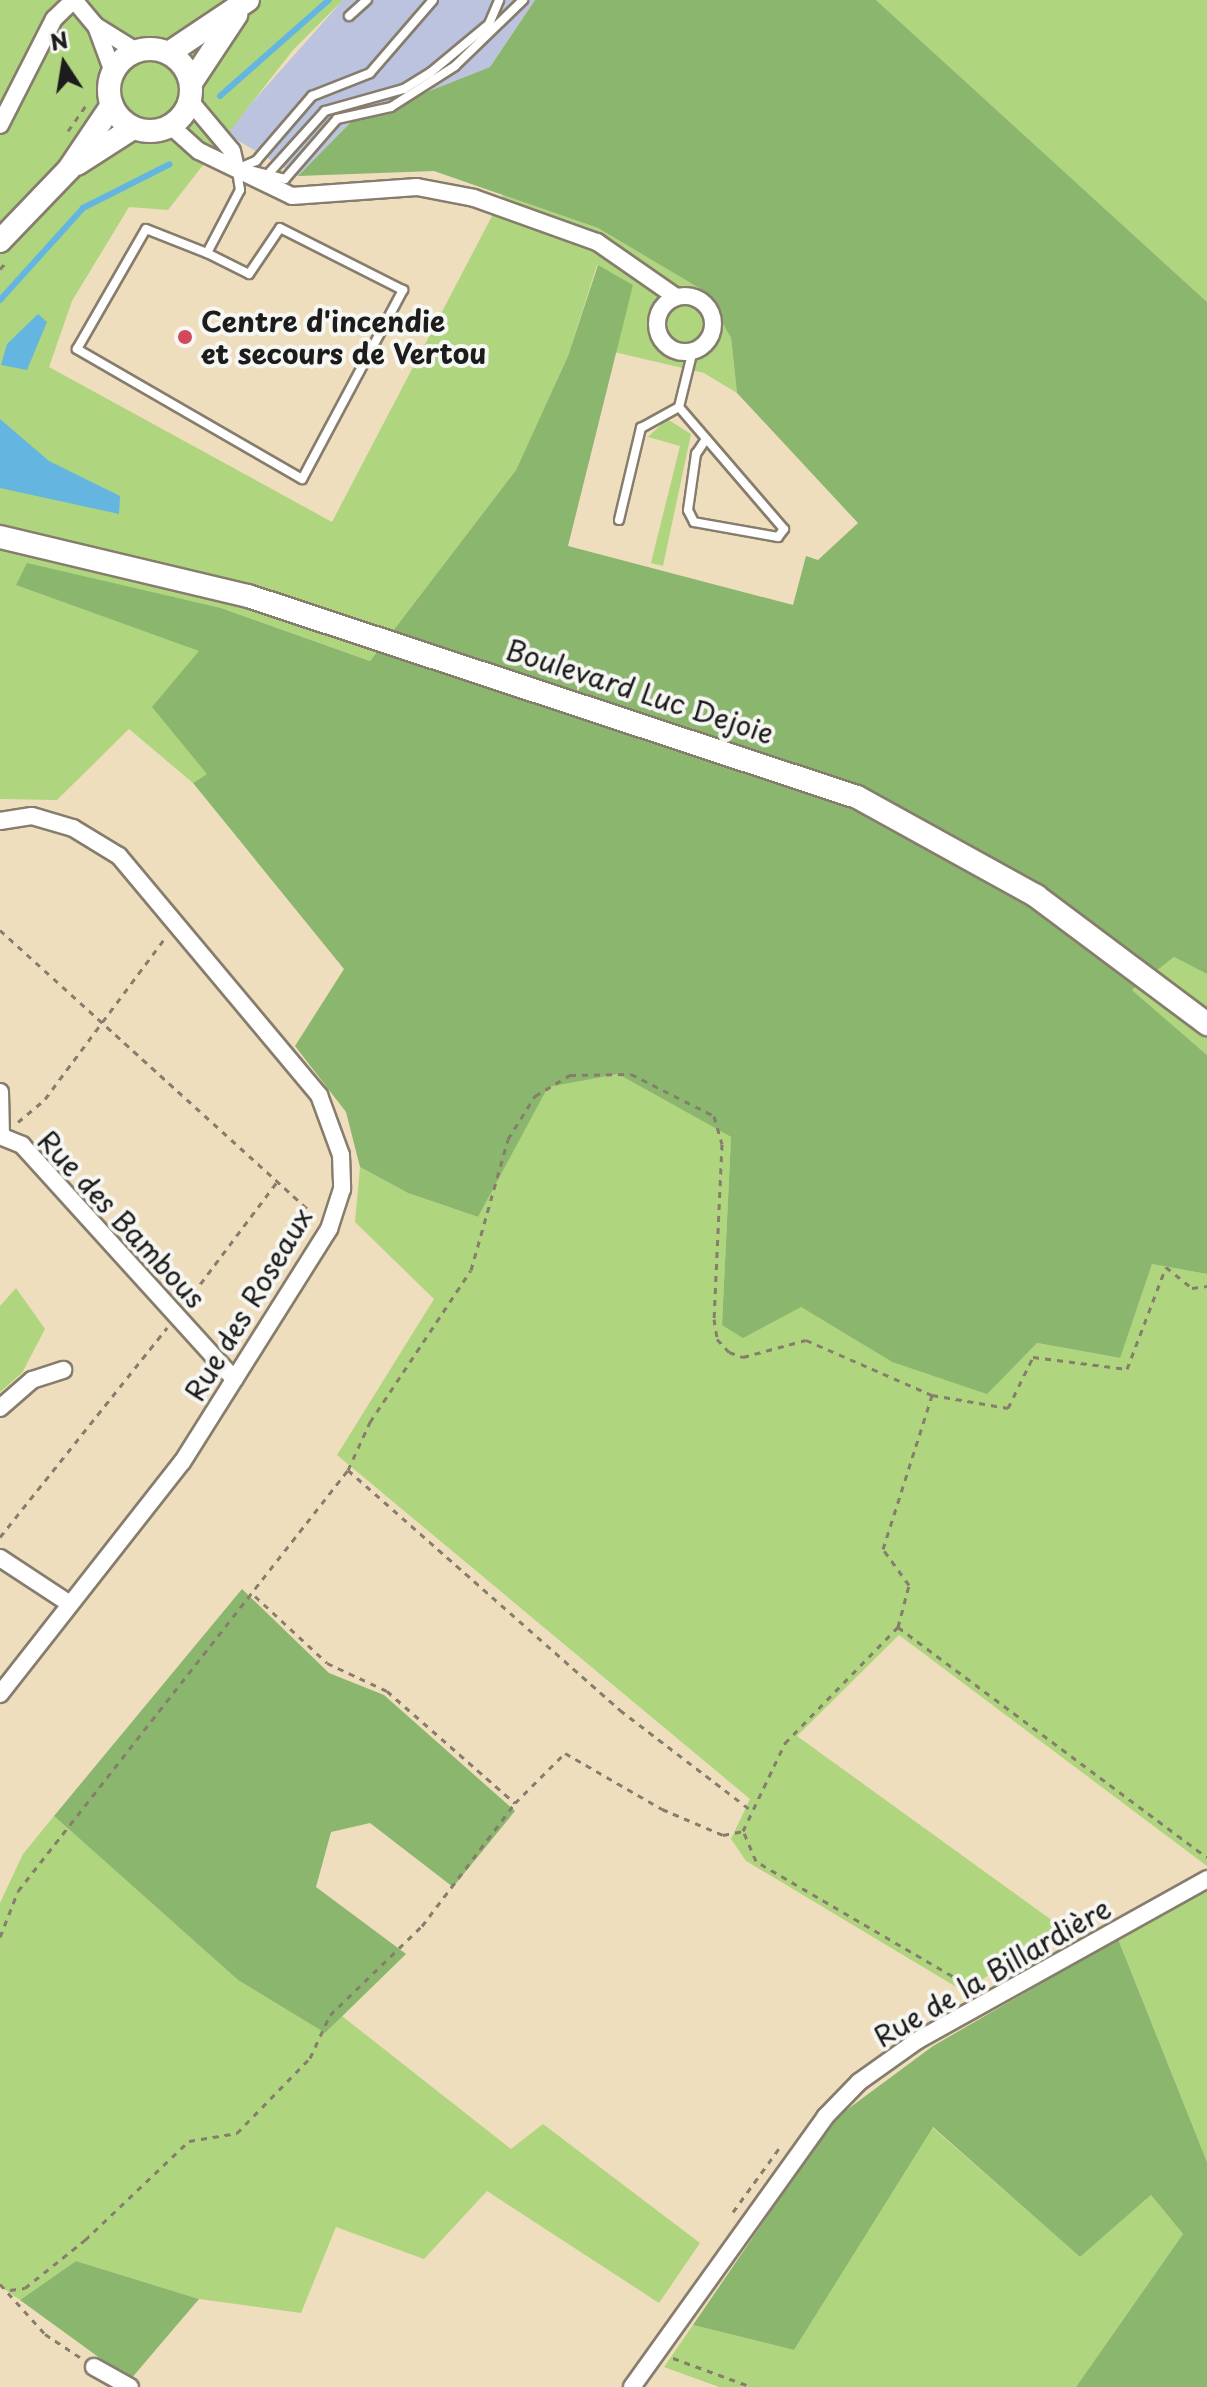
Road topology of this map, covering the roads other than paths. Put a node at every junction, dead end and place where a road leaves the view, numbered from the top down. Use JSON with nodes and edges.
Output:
{"nodes":[{"id":1,"x":74,"y":0,"type":"edge"},
{"id":2,"x":367,"y":0,"type":"edge"},
{"id":3,"x":433,"y":0,"type":"edge"},
{"id":4,"x":499,"y":0,"type":"edge"},
{"id":5,"x":523,"y":0,"type":"edge"},
{"id":6,"x":245,"y":4,"type":"edge"},
{"id":7,"x":349,"y":16,"type":"dead end"},
{"id":8,"x":96,"y":26,"type":"junction"},
{"id":9,"x":136,"y":51,"type":"junction"},
{"id":10,"x":169,"y":53,"type":"junction"},
{"id":11,"x":113,"y":74,"type":"junction"},
{"id":12,"x":191,"y":92,"type":"junction"},
{"id":13,"x":112,"y":105,"type":"junction"},
{"id":14,"x":0,"y":125,"type":"edge"},
{"id":15,"x":172,"y":127,"type":"junction"},
{"id":16,"x":133,"y":128,"type":"junction"},
{"id":17,"x":69,"y":169,"type":"junction"},
{"id":18,"x":236,"y":169,"type":"junction"},
{"id":19,"x":270,"y":172,"type":"junction"},
{"id":20,"x":0,"y":241,"type":"edge"},
{"id":21,"x":207,"y":253,"type":"junction"},
{"id":22,"x":676,"y":297,"type":"junction"},
{"id":23,"x":693,"y":350,"type":"junction"},
{"id":24,"x":679,"y":407,"type":"junction"},
{"id":25,"x":706,"y":439,"type":"junction"},
{"id":26,"x":619,"y":520,"type":"dead end"},
{"id":27,"x":0,"y":537,"type":"edge"},
{"id":28,"x":0,"y":821,"type":"edge"},
{"id":29,"x":1207,"y":1024,"type":"edge"},
{"id":30,"x":0,"y":1092,"type":"edge"},
{"id":31,"x":1,"y":1136,"type":"edge"},
{"id":32,"x":63,"y":1370,"type":"dead end"},
{"id":33,"x":234,"y":1379,"type":"junction"},
{"id":34,"x":0,"y":1408,"type":"edge"},
{"id":35,"x":0,"y":1558,"type":"edge"},
{"id":36,"x":70,"y":1604,"type":"junction"},
{"id":37,"x":0,"y":1694,"type":"edge"},
{"id":38,"x":1207,"y":1879,"type":"edge"},
{"id":39,"x":94,"y":2367,"type":"road end"},
{"id":40,"x":130,"y":2387,"type":"edge"},
{"id":41,"x":632,"y":2387,"type":"edge"}],
"edges":[{"from":1,"to":8,"type":"street"},
{"from":1,"to":14,"type":"street"},
{"from":2,"to":7,"type":"lane"},
{"from":3,"to":18,"type":"lane"},
{"from":4,"to":19,"type":"lane"},
{"from":5,"to":19,"type":"lane"},
{"from":6,"to":10,"type":"main road"},
{"from":6,"to":12,"type":"main road"},
{"from":8,"to":9,"type":"street"},
{"from":8,"to":11,"type":"street"},
{"from":9,"to":10,"type":"main road"},
{"from":9,"to":11,"type":"main road"},
{"from":10,"to":12,"type":"main road"},
{"from":11,"to":13,"type":"main road"},
{"from":12,"to":15,"type":"main road"},
{"from":12,"to":18,"type":"street"},
{"from":13,"to":16,"type":"main road"},
{"from":13,"to":17,"type":"main road"},
{"from":15,"to":16,"type":"main road"},
{"from":15,"to":18,"type":"street"},
{"from":16,"to":17,"type":"main road"},
{"from":17,"to":20,"type":"main road"},
{"from":18,"to":19,"type":"lane"},
{"from":18,"to":21,"type":"lane"},
{"from":18,"to":22,"type":"street"},
{"from":21,"to":21,"type":"lane"},
{"from":22,"to":23,"type":"street"},
{"from":22,"to":23,"type":"street"},
{"from":23,"to":24,"type":"lane"},
{"from":24,"to":25,"type":"lane"},
{"from":24,"to":26,"type":"lane"},
{"from":25,"to":25,"type":"lane"},
{"from":27,"to":29,"type":"main road","name":"Boulevard Luc Dejoie"},
{"from":28,"to":33,"type":"street","name":"Rue des Roseaux"},
{"from":30,"to":31,"type":"street"},
{"from":31,"to":33,"type":"street","name":"Rue des Bambous"},
{"from":32,"to":34,"type":"street"},
{"from":33,"to":36,"type":"street","name":"Rue des Roseaux"},
{"from":35,"to":36,"type":"street"},
{"from":36,"to":37,"type":"street","name":"Rue des Roseaux"},
{"from":38,"to":41,"type":"street","name":"Rue de la Billardière"},
{"from":39,"to":40,"type":"street"}]}
